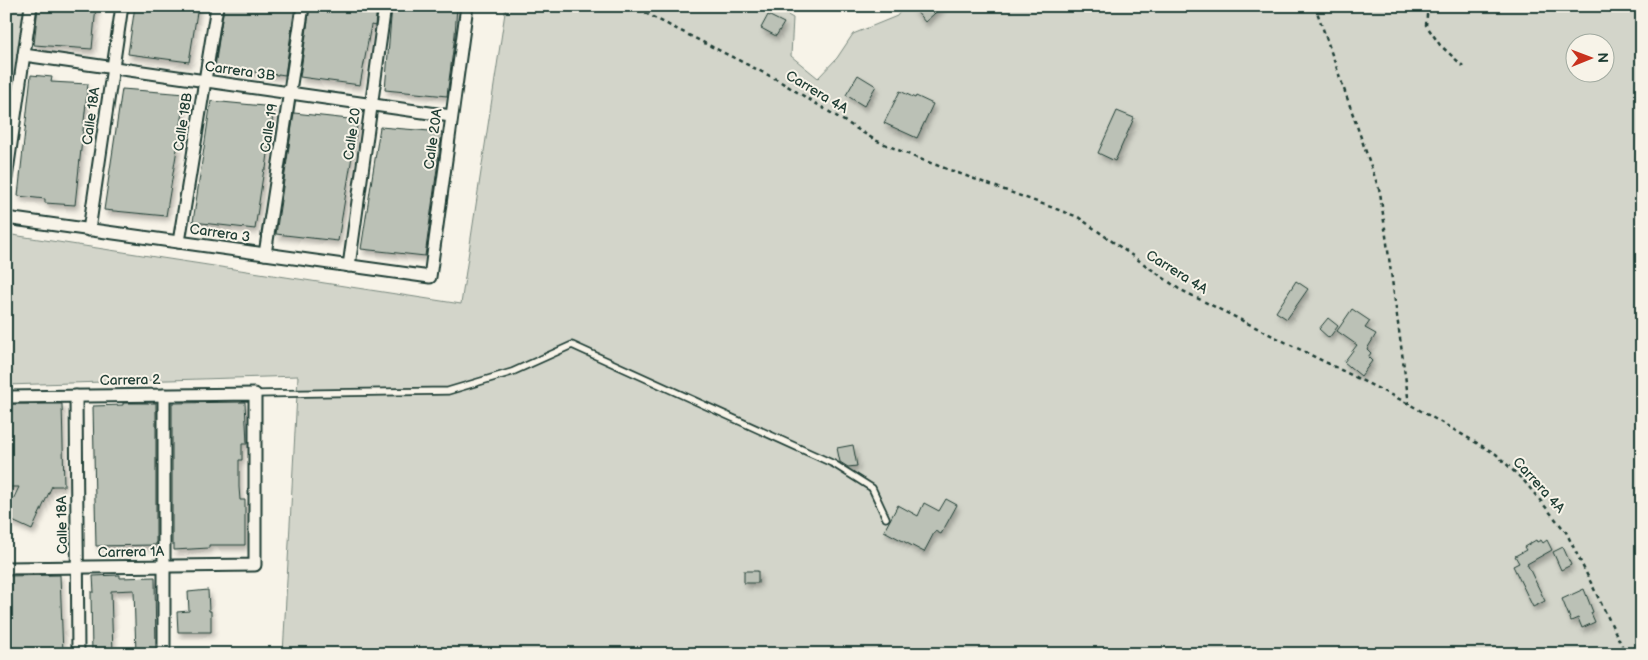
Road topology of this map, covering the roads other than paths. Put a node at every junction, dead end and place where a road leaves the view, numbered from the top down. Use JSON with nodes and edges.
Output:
{"nodes":[{"id":1,"x":31,"y":6,"type":"edge"},
{"id":2,"x":122,"y":6,"type":"edge"},
{"id":3,"x":217,"y":6,"type":"edge"},
{"id":4,"x":303,"y":6,"type":"edge"},
{"id":5,"x":385,"y":6,"type":"edge"},
{"id":6,"x":467,"y":6,"type":"edge"},
{"id":7,"x":24,"y":55,"type":"junction"},
{"id":8,"x":113,"y":68,"type":"junction"},
{"id":9,"x":204,"y":81,"type":"junction"},
{"id":10,"x":290,"y":93,"type":"junction"},
{"id":11,"x":371,"y":105,"type":"junction"},
{"id":12,"x":451,"y":116,"type":"junction"},
{"id":13,"x":9,"y":135,"type":"edge"},
{"id":14,"x":6,"y":178,"type":"edge"},
{"id":15,"x":6,"y":218,"type":"edge"},
{"id":16,"x":89,"y":230,"type":"junction"},
{"id":17,"x":178,"y":242,"type":"junction"},
{"id":18,"x":265,"y":254,"type":"junction"},
{"id":19,"x":349,"y":266,"type":"junction"},
{"id":20,"x":430,"y":277,"type":"joint"},
{"id":21,"x":255,"y":394,"type":"junction"},
{"id":22,"x":164,"y":395,"type":"junction"},
{"id":23,"x":76,"y":396,"type":"junction"},
{"id":24,"x":6,"y":397,"type":"edge"},
{"id":25,"x":886,"y":518,"type":"dead end"},
{"id":26,"x":164,"y":566,"type":"junction"},
{"id":27,"x":6,"y":568,"type":"edge"},
{"id":28,"x":78,"y":568,"type":"junction"},
{"id":29,"x":78,"y":654,"type":"edge"},
{"id":30,"x":164,"y":654,"type":"edge"}],
"edges":[{"from":1,"to":7,"type":"street"},
{"from":2,"to":8,"type":"street","name":"Calle 18A"},
{"from":3,"to":9,"type":"street","name":"Calle 18B"},
{"from":4,"to":10,"type":"street","name":"Calle 19"},
{"from":5,"to":11,"type":"street","name":"Calle 20"},
{"from":6,"to":12,"type":"street","name":"Calle 20A"},
{"from":7,"to":8,"type":"street","name":"Carrera 3B"},
{"from":7,"to":13,"type":"street"},
{"from":8,"to":9,"type":"street","name":"Carrera 3B"},
{"from":8,"to":16,"type":"street","name":"Calle 18A"},
{"from":9,"to":10,"type":"street","name":"Carrera 3B"},
{"from":9,"to":17,"type":"street","name":"Calle 18B"},
{"from":10,"to":11,"type":"street","name":"Carrera 3B"},
{"from":10,"to":18,"type":"street","name":"Calle 19"},
{"from":11,"to":12,"type":"street","name":"Carrera 3B"},
{"from":11,"to":19,"type":"street","name":"Calle 20"},
{"from":12,"to":20,"type":"street","name":"Calle 20A"},
{"from":13,"to":14,"type":"street"},
{"from":15,"to":16,"type":"street","name":"Carrera 3"},
{"from":16,"to":17,"type":"street","name":"Carrera 3"},
{"from":17,"to":18,"type":"street","name":"Carrera 3"},
{"from":18,"to":19,"type":"street","name":"Carrera 3"},
{"from":19,"to":20,"type":"street","name":"Carrera 3"},
{"from":21,"to":22,"type":"street","name":"Carrera 2"},
{"from":21,"to":25,"type":"lane"},
{"from":21,"to":26,"type":"street","name":"Carrera 1A"},
{"from":22,"to":23,"type":"street","name":"Carrera 2"},
{"from":22,"to":26,"type":"street"},
{"from":23,"to":24,"type":"street","name":"Carrera 2"},
{"from":23,"to":28,"type":"street","name":"Calle 18A"},
{"from":26,"to":28,"type":"street","name":"Carrera 1A"},
{"from":26,"to":30,"type":"street"},
{"from":27,"to":28,"type":"street","name":"Carrera 1A"},
{"from":28,"to":29,"type":"street","name":"Calle 18A"}]}
